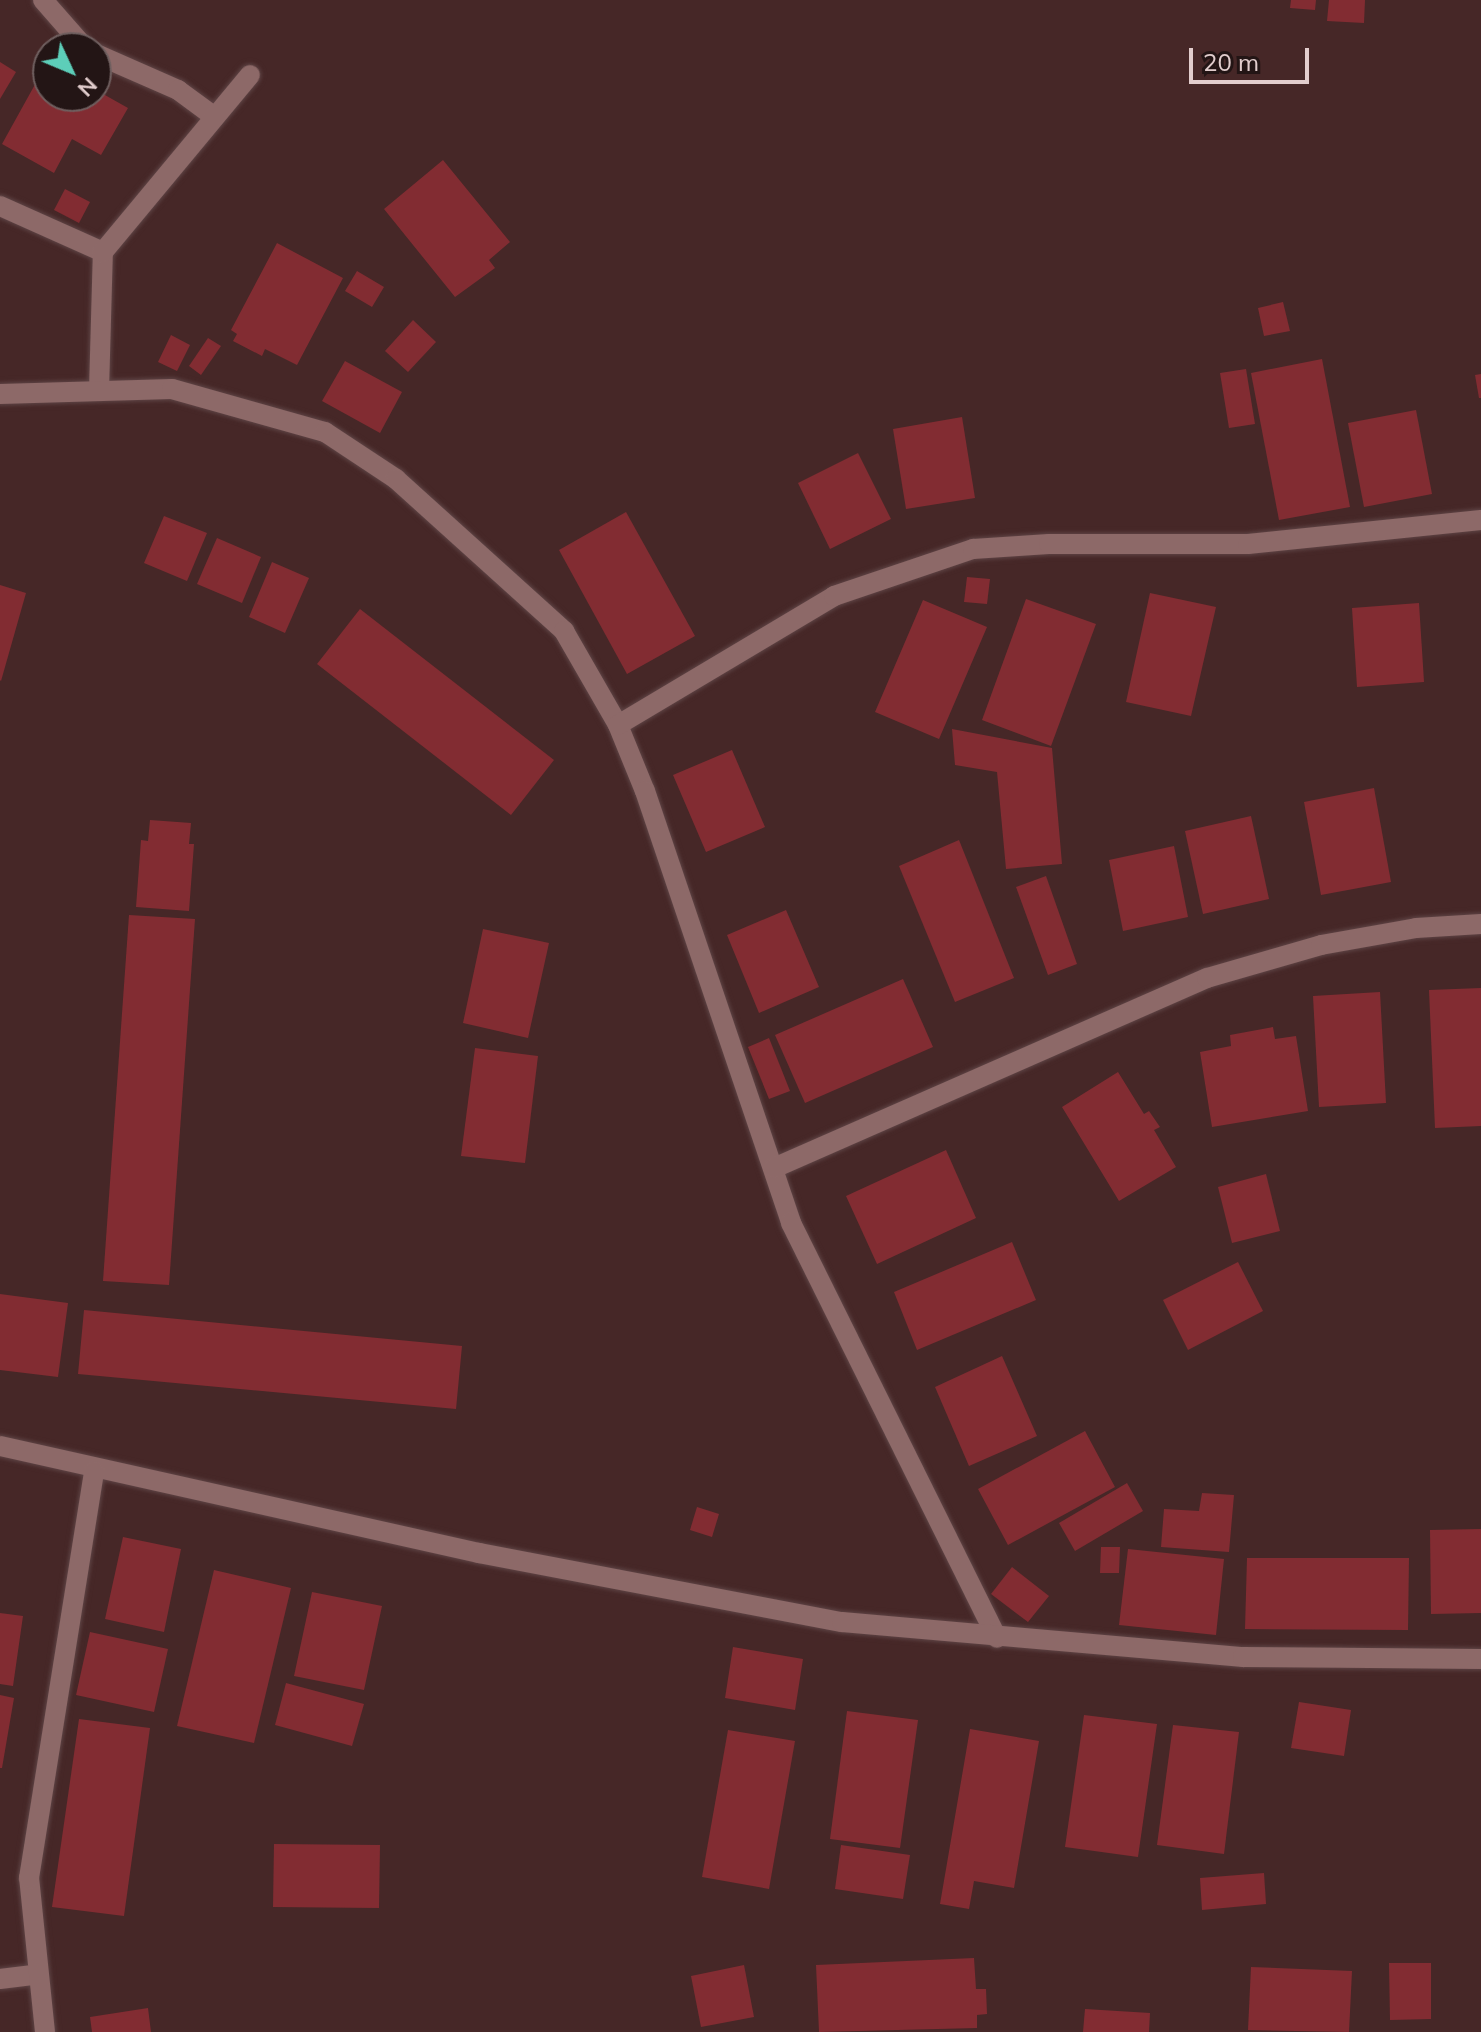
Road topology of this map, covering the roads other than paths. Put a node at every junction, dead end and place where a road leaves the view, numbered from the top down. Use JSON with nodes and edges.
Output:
{"nodes":[{"id":1,"x":43,"y":0,"type":"edge"},
{"id":2,"x":71,"y":32,"type":"edge"},
{"id":3,"x":112,"y":61,"type":"edge"},
{"id":4,"x":250,"y":75,"type":"dead end"},
{"id":5,"x":212,"y":115,"type":"junction"},
{"id":6,"x":0,"y":206,"type":"edge"},
{"id":7,"x":103,"y":252,"type":"junction"},
{"id":8,"x":99,"y":391,"type":"junction"},
{"id":9,"x":0,"y":394,"type":"edge"},
{"id":10,"x":1481,"y":520,"type":"edge"},
{"id":11,"x":618,"y":725,"type":"junction"},
{"id":12,"x":1481,"y":924,"type":"edge"},
{"id":13,"x":774,"y":1168,"type":"junction"},
{"id":14,"x":0,"y":1446,"type":"edge"},
{"id":15,"x":94,"y":1471,"type":"junction"},
{"id":16,"x":997,"y":1638,"type":"junction"},
{"id":17,"x":1481,"y":1659,"type":"edge"},
{"id":18,"x":35,"y":1975,"type":"junction"},
{"id":19,"x":0,"y":1979,"type":"edge"},
{"id":20,"x":45,"y":2032,"type":"edge"}],
"edges":[{"from":1,"to":2,"type":"street"},
{"from":3,"to":5,"type":"street"},
{"from":4,"to":5,"type":"street"},
{"from":5,"to":7,"type":"street"},
{"from":6,"to":7,"type":"street"},
{"from":7,"to":8,"type":"street"},
{"from":8,"to":9,"type":"street"},
{"from":8,"to":11,"type":"street"},
{"from":10,"to":11,"type":"street"},
{"from":11,"to":13,"type":"street"},
{"from":12,"to":13,"type":"street"},
{"from":13,"to":16,"type":"street"},
{"from":14,"to":15,"type":"street"},
{"from":15,"to":16,"type":"street"},
{"from":15,"to":18,"type":"street"},
{"from":16,"to":17,"type":"street"},
{"from":18,"to":19,"type":"street"},
{"from":18,"to":20,"type":"street"}]}
